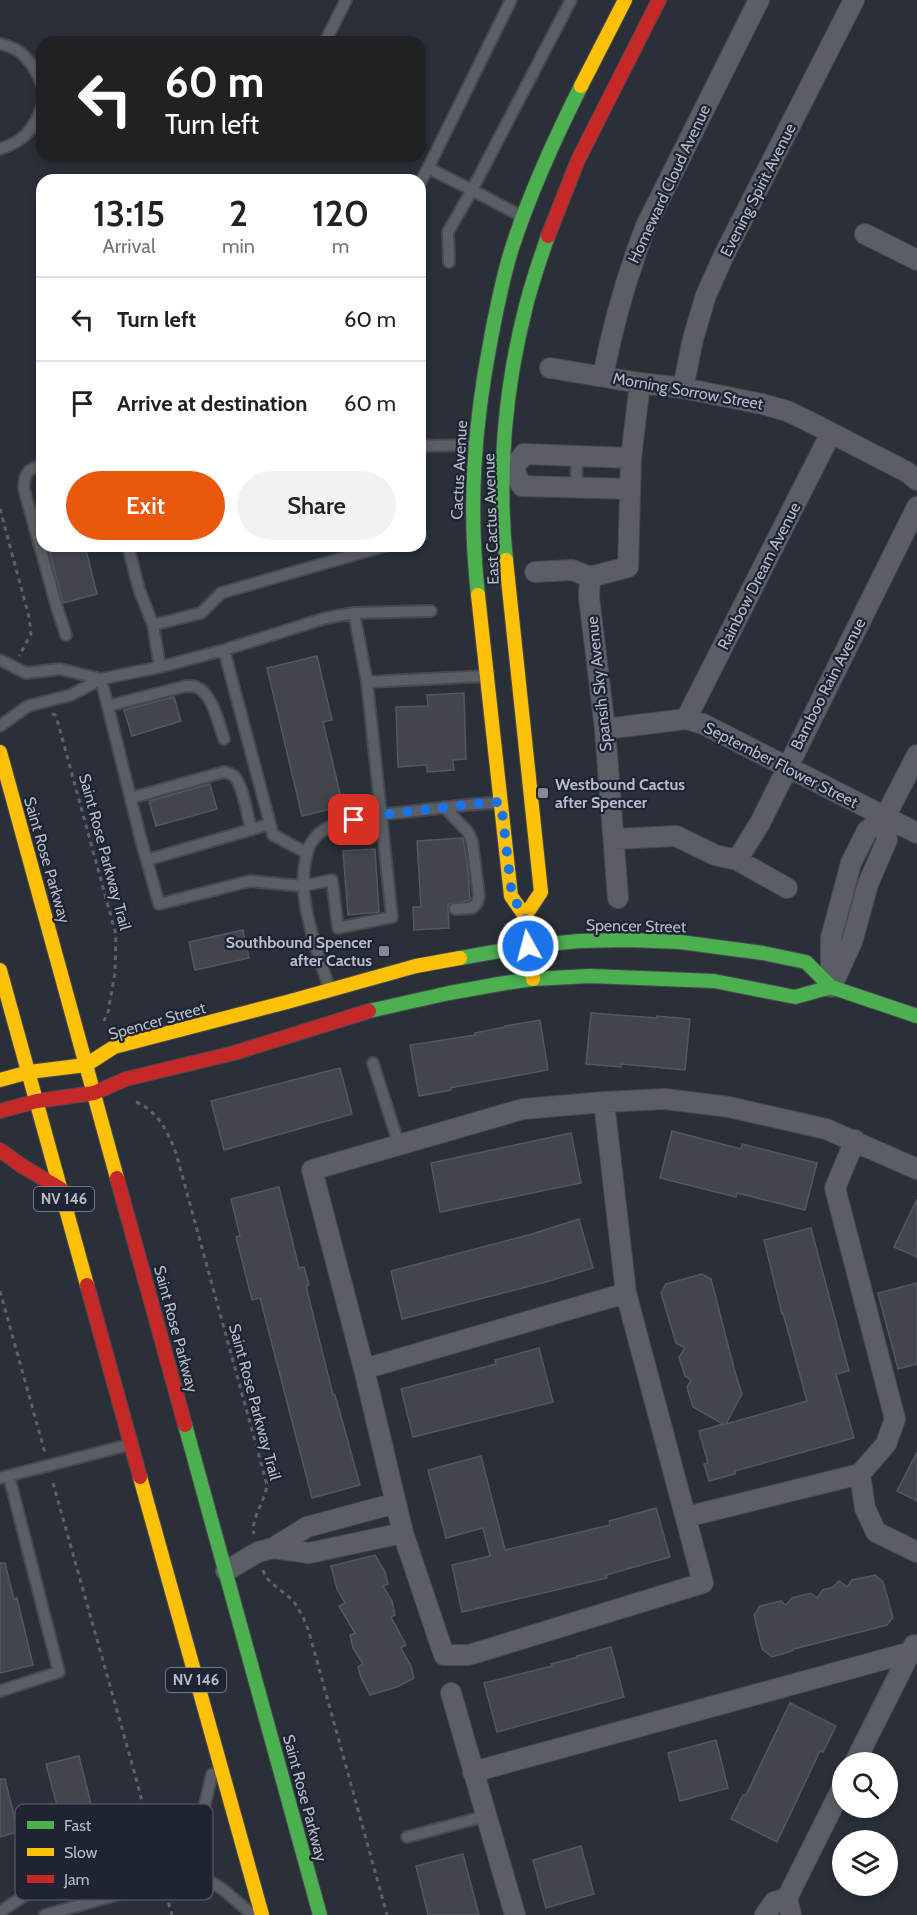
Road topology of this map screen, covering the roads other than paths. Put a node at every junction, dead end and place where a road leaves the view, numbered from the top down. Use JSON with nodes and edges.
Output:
{"nodes":[{"id":1,"x":346,"y":0,"type":"edge"},
{"id":2,"x":511,"y":0,"type":"edge"},
{"id":3,"x":571,"y":0,"type":"edge"},
{"id":4,"x":625,"y":0,"type":"edge"},
{"id":5,"x":659,"y":0,"type":"edge"},
{"id":6,"x":759,"y":0,"type":"edge"},
{"id":7,"x":854,"y":0,"type":"edge"},
{"id":8,"x":328,"y":36,"type":"edge"},
{"id":9,"x":0,"y":44,"type":"edge"},
{"id":10,"x":36,"y":70,"type":"edge"},
{"id":11,"x":36,"y":126,"type":"edge"},
{"id":12,"x":0,"y":149,"type":"edge"},
{"id":13,"x":428,"y":168,"type":"junction"},
{"id":14,"x":425,"y":174,"type":"edge"},
{"id":15,"x":472,"y":190,"type":"junction"},
{"id":16,"x":528,"y":202,"type":"junction"},
{"id":17,"x":523,"y":217,"type":"junction"},
{"id":18,"x":537,"y":222,"type":"dead end"},
{"id":19,"x":865,"y":234,"type":"dead end"},
{"id":20,"x":917,"y":260,"type":"edge"},
{"id":21,"x":448,"y":262,"type":"dead end"},
{"id":22,"x":520,"y":279,"type":"dead end"},
{"id":23,"x":526,"y":306,"type":"junction"},
{"id":24,"x":487,"y":360,"type":"junction"},
{"id":25,"x":550,"y":368,"type":"dead end"},
{"id":26,"x":603,"y":376,"type":"junction"},
{"id":27,"x":640,"y":383,"type":"junction"},
{"id":28,"x":683,"y":388,"type":"junction"},
{"id":29,"x":831,"y":433,"type":"junction"},
{"id":30,"x":475,"y":445,"type":"junction"},
{"id":31,"x":426,"y":446,"type":"edge"},
{"id":32,"x":577,"y":456,"type":"junction"},
{"id":33,"x":631,"y":458,"type":"junction"},
{"id":34,"x":36,"y":468,"type":"edge"},
{"id":35,"x":508,"y":469,"type":"junction"},
{"id":36,"x":917,"y":480,"type":"edge"},
{"id":37,"x":576,"y":488,"type":"junction"},
{"id":38,"x":630,"y":489,"type":"junction"},
{"id":39,"x":489,"y":502,"type":"dead end"},
{"id":40,"x":917,"y":507,"type":"edge"},
{"id":41,"x":36,"y":532,"type":"edge"},
{"id":42,"x":487,"y":534,"type":"dead end"},
{"id":43,"x":41,"y":552,"type":"edge"},
{"id":44,"x":130,"y":552,"type":"edge"},
{"id":45,"x":364,"y":552,"type":"edge"},
{"id":46,"x":535,"y":573,"type":"dead end"},
{"id":47,"x":590,"y":577,"type":"junction"},
{"id":48,"x":476,"y":581,"type":"junction"},
{"id":49,"x":431,"y":611,"type":"dead end"},
{"id":50,"x":354,"y":613,"type":"junction"},
{"id":51,"x":153,"y":625,"type":"junction"},
{"id":52,"x":66,"y":635,"type":"dead end"},
{"id":53,"x":224,"y":650,"type":"junction"},
{"id":54,"x":0,"y":660,"type":"edge"},
{"id":55,"x":160,"y":667,"type":"junction"},
{"id":56,"x":487,"y":676,"type":"junction"},
{"id":57,"x":101,"y":679,"type":"junction"},
{"id":58,"x":367,"y":682,"type":"junction"},
{"id":59,"x":108,"y":706,"type":"junction"},
{"id":60,"x":686,"y":719,"type":"junction"},
{"id":61,"x":0,"y":726,"type":"edge"},
{"id":62,"x":605,"y":729,"type":"junction"},
{"id":63,"x":224,"y":739,"type":"dead end"},
{"id":64,"x":0,"y":752,"type":"edge"},
{"id":65,"x":917,"y":755,"type":"edge"},
{"id":66,"x":787,"y":767,"type":"junction"},
{"id":67,"x":527,"y":768,"type":"junction"},
{"id":68,"x":131,"y":798,"type":"junction"},
{"id":69,"x":501,"y":802,"type":"junction"},
{"id":70,"x":444,"y":807,"type":"junction"},
{"id":71,"x":381,"y":815,"type":"junction"},
{"id":72,"x":885,"y":817,"type":"junction"},
{"id":73,"x":270,"y":824,"type":"junction"},
{"id":74,"x":252,"y":830,"type":"junction"},
{"id":75,"x":917,"y":833,"type":"edge"},
{"id":76,"x":615,"y":839,"type":"junction"},
{"id":77,"x":307,"y":853,"type":"junction"},
{"id":78,"x":147,"y":860,"type":"junction"},
{"id":79,"x":737,"y":860,"type":"junction"},
{"id":80,"x":303,"y":886,"type":"junction"},
{"id":81,"x":787,"y":888,"type":"dead end"},
{"id":82,"x":844,"y":888,"type":"junction"},
{"id":83,"x":866,"y":893,"type":"junction"},
{"id":84,"x":618,"y":898,"type":"dead end"},
{"id":85,"x":455,"y":909,"type":"dead end"},
{"id":86,"x":525,"y":916,"type":"junction"},
{"id":87,"x":528,"y":946,"type":"junction"},
{"id":88,"x":0,"y":970,"type":"edge"},
{"id":89,"x":533,"y":979,"type":"junction"},
{"id":90,"x":831,"y":987,"type":"junction"},
{"id":91,"x":330,"y":989,"type":"junction"},
{"id":92,"x":5,"y":1002,"type":"edge"},
{"id":93,"x":917,"y":1016,"type":"edge"},
{"id":94,"x":373,"y":1063,"type":"dead end"},
{"id":95,"x":86,"y":1065,"type":"junction"},
{"id":96,"x":29,"y":1072,"type":"junction"},
{"id":97,"x":0,"y":1080,"type":"edge"},
{"id":98,"x":94,"y":1093,"type":"junction"},
{"id":99,"x":37,"y":1101,"type":"junction"},
{"id":100,"x":604,"y":1102,"type":"junction"},
{"id":101,"x":0,"y":1111,"type":"edge"},
{"id":102,"x":855,"y":1140,"type":"junction"},
{"id":103,"x":399,"y":1145,"type":"junction"},
{"id":104,"x":0,"y":1150,"type":"edge"},
{"id":105,"x":917,"y":1169,"type":"edge"},
{"id":106,"x":61,"y":1189,"type":"junction"},
{"id":107,"x":626,"y":1293,"type":"junction"},
{"id":108,"x":364,"y":1369,"type":"junction"},
{"id":109,"x":131,"y":1445,"type":"junction"},
{"id":110,"x":860,"y":1474,"type":"junction"},
{"id":111,"x":4,"y":1477,"type":"edge"},
{"id":112,"x":396,"y":1503,"type":"junction"},
{"id":113,"x":686,"y":1517,"type":"junction"},
{"id":114,"x":403,"y":1533,"type":"junction"},
{"id":115,"x":266,"y":1550,"type":"junction"},
{"id":116,"x":917,"y":1552,"type":"edge"},
{"id":117,"x":226,"y":1571,"type":"junction"},
{"id":118,"x":914,"y":1646,"type":"edge"},
{"id":119,"x":0,"y":1691,"type":"edge"},
{"id":120,"x":451,"y":1693,"type":"dead end"},
{"id":121,"x":860,"y":1752,"type":"edge"},
{"id":122,"x":217,"y":1756,"type":"junction"},
{"id":123,"x":474,"y":1772,"type":"junction"},
{"id":124,"x":205,"y":1804,"type":"edge"},
{"id":125,"x":832,"y":1810,"type":"edge"},
{"id":126,"x":486,"y":1816,"type":"junction"},
{"id":127,"x":406,"y":1837,"type":"dead end"},
{"id":128,"x":213,"y":1882,"type":"edge"},
{"id":129,"x":18,"y":1900,"type":"edge"},
{"id":130,"x":99,"y":1900,"type":"edge"},
{"id":131,"x":789,"y":1906,"type":"edge"},
{"id":132,"x":0,"y":1913,"type":"edge"},
{"id":133,"x":7,"y":1915,"type":"edge"},
{"id":134,"x":45,"y":1915,"type":"edge"},
{"id":135,"x":254,"y":1915,"type":"edge"},
{"id":136,"x":262,"y":1915,"type":"edge"},
{"id":137,"x":320,"y":1915,"type":"edge"},
{"id":138,"x":515,"y":1915,"type":"edge"},
{"id":139,"x":765,"y":1915,"type":"edge"}],
"edges":[{"from":1,"to":8,"type":"lane"},
{"from":2,"to":13,"type":"lane"},
{"from":3,"to":15,"type":"lane"},
{"from":4,"to":16,"type":"main road","name":"Cactus Avenue"},
{"from":5,"to":23,"type":"main road","name":"East Cactus Avenue"},
{"from":6,"to":26,"type":"street","name":"Homeward Cloud Avenue"},
{"from":7,"to":28,"type":"street","name":"Evening Spirit Avenue"},
{"from":9,"to":10,"type":"lane"},
{"from":11,"to":12,"type":"lane"},
{"from":13,"to":14,"type":"lane"},
{"from":13,"to":15,"type":"lane"},
{"from":15,"to":17,"type":"lane"},
{"from":15,"to":21,"type":"lane"},
{"from":16,"to":17,"type":"main road","name":"Cactus Avenue"},
{"from":16,"to":18,"type":"main road"},
{"from":17,"to":24,"type":"main road","name":"Cactus Avenue"},
{"from":19,"to":20,"type":"street"},
{"from":22,"to":23,"type":"main road"},
{"from":23,"to":35,"type":"main road","name":"East Cactus Avenue"},
{"from":24,"to":30,"type":"main road","name":"Cactus Avenue"},
{"from":24,"to":35,"type":"main road"},
{"from":25,"to":26,"type":"street","name":"Morning Sorrow Street"},
{"from":26,"to":27,"type":"street","name":"Morning Sorrow Street"},
{"from":27,"to":28,"type":"street","name":"Morning Sorrow Street"},
{"from":27,"to":33,"type":"street"},
{"from":28,"to":29,"type":"street","name":"Morning Sorrow Street"},
{"from":29,"to":36,"type":"street","name":"Morning Sorrow Street"},
{"from":29,"to":60,"type":"street","name":"Rainbow Dream Avenue"},
{"from":30,"to":31,"type":"lane"},
{"from":30,"to":48,"type":"main road","name":"Cactus Avenue"},
{"from":32,"to":33,"type":"street"},
{"from":32,"to":35,"type":"street"},
{"from":32,"to":37,"type":"lane"},
{"from":33,"to":38,"type":"street"},
{"from":34,"to":41,"type":"lane"},
{"from":35,"to":37,"type":"street"},
{"from":35,"to":39,"type":"main road"},
{"from":35,"to":67,"type":"main road","name":"East Cactus Avenue"},
{"from":37,"to":38,"type":"street"},
{"from":38,"to":47,"type":"street"},
{"from":40,"to":66,"type":"street","name":"Bamboo Rain Avenue"},
{"from":42,"to":48,"type":"main road"},
{"from":43,"to":52,"type":"lane"},
{"from":44,"to":51,"type":"lane"},
{"from":45,"to":51,"type":"lane"},
{"from":46,"to":47,"type":"street"},
{"from":47,"to":62,"type":"street","name":"Spansih Sky Avenue"},
{"from":48,"to":56,"type":"main road","name":"Cactus Avenue"},
{"from":49,"to":50,"type":"lane"},
{"from":50,"to":53,"type":"lane"},
{"from":50,"to":58,"type":"lane"},
{"from":51,"to":55,"type":"lane"},
{"from":53,"to":55,"type":"lane"},
{"from":53,"to":73,"type":"lane"},
{"from":54,"to":57,"type":"lane"},
{"from":55,"to":57,"type":"lane"},
{"from":56,"to":58,"type":"lane"},
{"from":56,"to":67,"type":"main road"},
{"from":56,"to":69,"type":"main road","name":"Cactus Avenue"},
{"from":57,"to":59,"type":"lane"},
{"from":57,"to":61,"type":"lane"},
{"from":58,"to":71,"type":"lane"},
{"from":59,"to":63,"type":"lane"},
{"from":59,"to":68,"type":"lane"},
{"from":60,"to":62,"type":"street","name":"September Flower Street"},
{"from":60,"to":66,"type":"street","name":"September Flower Street"},
{"from":62,"to":76,"type":"street","name":"Spansih Sky Avenue"},
{"from":64,"to":95,"type":"main road","name":"Saint Rose Parkway"},
{"from":65,"to":72,"type":"street"},
{"from":66,"to":72,"type":"street","name":"September Flower Street"},
{"from":66,"to":79,"type":"street","name":"Bamboo Rain Avenue"},
{"from":67,"to":86,"type":"main road","name":"East Cactus Avenue"},
{"from":68,"to":74,"type":"lane"},
{"from":68,"to":78,"type":"lane"},
{"from":69,"to":70,"type":"lane"},
{"from":69,"to":86,"type":"main road","name":"Cactus Avenue"},
{"from":70,"to":71,"type":"lane"},
{"from":70,"to":85,"type":"lane"},
{"from":71,"to":77,"type":"lane"},
{"from":71,"to":80,"type":"lane"},
{"from":72,"to":75,"type":"street","name":"September Flower Street"},
{"from":72,"to":82,"type":"street"},
{"from":72,"to":83,"type":"street"},
{"from":73,"to":74,"type":"lane"},
{"from":73,"to":77,"type":"lane"},
{"from":74,"to":78,"type":"lane"},
{"from":76,"to":79,"type":"street"},
{"from":76,"to":84,"type":"street","name":"Spansih Sky Avenue"},
{"from":77,"to":80,"type":"lane"},
{"from":78,"to":80,"type":"lane"},
{"from":79,"to":81,"type":"street"},
{"from":80,"to":91,"type":"lane"},
{"from":82,"to":83,"type":"lane"},
{"from":82,"to":90,"type":"street"},
{"from":83,"to":90,"type":"street"},
{"from":86,"to":87,"type":"main road","name":"Cactus Avenue"},
{"from":87,"to":89,"type":"main road","name":"Cactus Avenue"},
{"from":87,"to":90,"type":"main road","name":"Spencer Street"},
{"from":87,"to":91,"type":"main road","name":"Spencer Street"},
{"from":88,"to":92,"type":"main road","number":"NV 146"},
{"from":89,"to":90,"type":"main road"},
{"from":89,"to":98,"type":"main road"},
{"from":90,"to":93,"type":"main road","name":"Spencer Street"},
{"from":91,"to":95,"type":"main road","name":"Spencer Street"},
{"from":92,"to":96,"type":"main road","number":"NV 146"},
{"from":94,"to":103,"type":"lane"},
{"from":95,"to":96,"type":"main road"},
{"from":95,"to":98,"type":"main road","name":"Saint Rose Parkway"},
{"from":96,"to":97,"type":"main road"},
{"from":96,"to":99,"type":"main road","number":"NV 146"},
{"from":98,"to":99,"type":"main road"},
{"from":98,"to":117,"type":"main road","name":"Saint Rose Parkway"},
{"from":99,"to":101,"type":"main road"},
{"from":99,"to":106,"type":"main road","number":"NV 146"},
{"from":100,"to":102,"type":"street"},
{"from":100,"to":103,"type":"street"},
{"from":100,"to":107,"type":"street"},
{"from":102,"to":105,"type":"street"},
{"from":102,"to":110,"type":"street"},
{"from":103,"to":108,"type":"street"},
{"from":104,"to":106,"type":"main road"},
{"from":106,"to":109,"type":"main road","number":"NV 146"},
{"from":107,"to":108,"type":"street"},
{"from":107,"to":113,"type":"street"},
{"from":108,"to":112,"type":"street"},
{"from":109,"to":111,"type":"lane"},
{"from":109,"to":122,"type":"main road","number":"NV 146"},
{"from":110,"to":113,"type":"street"},
{"from":110,"to":116,"type":"street"},
{"from":111,"to":119,"type":"lane"},
{"from":112,"to":114,"type":"street"},
{"from":112,"to":115,"type":"street"},
{"from":113,"to":114,"type":"street"},
{"from":114,"to":115,"type":"street"},
{"from":115,"to":117,"type":"street"},
{"from":117,"to":137,"type":"main road","name":"Saint Rose Parkway"},
{"from":118,"to":121,"type":"street"},
{"from":118,"to":123,"type":"street"},
{"from":120,"to":123,"type":"street"},
{"from":122,"to":124,"type":"lane"},
{"from":122,"to":136,"type":"main road","number":"NV 146"},
{"from":123,"to":126,"type":"street"},
{"from":125,"to":131,"type":"street"},
{"from":126,"to":127,"type":"lane"},
{"from":126,"to":138,"type":"street"},
{"from":128,"to":135,"type":"lane"},
{"from":129,"to":132,"type":"lane"},
{"from":130,"to":134,"type":"lane"},
{"from":131,"to":139,"type":"street"},
{"from":132,"to":133,"type":"lane"}]}
